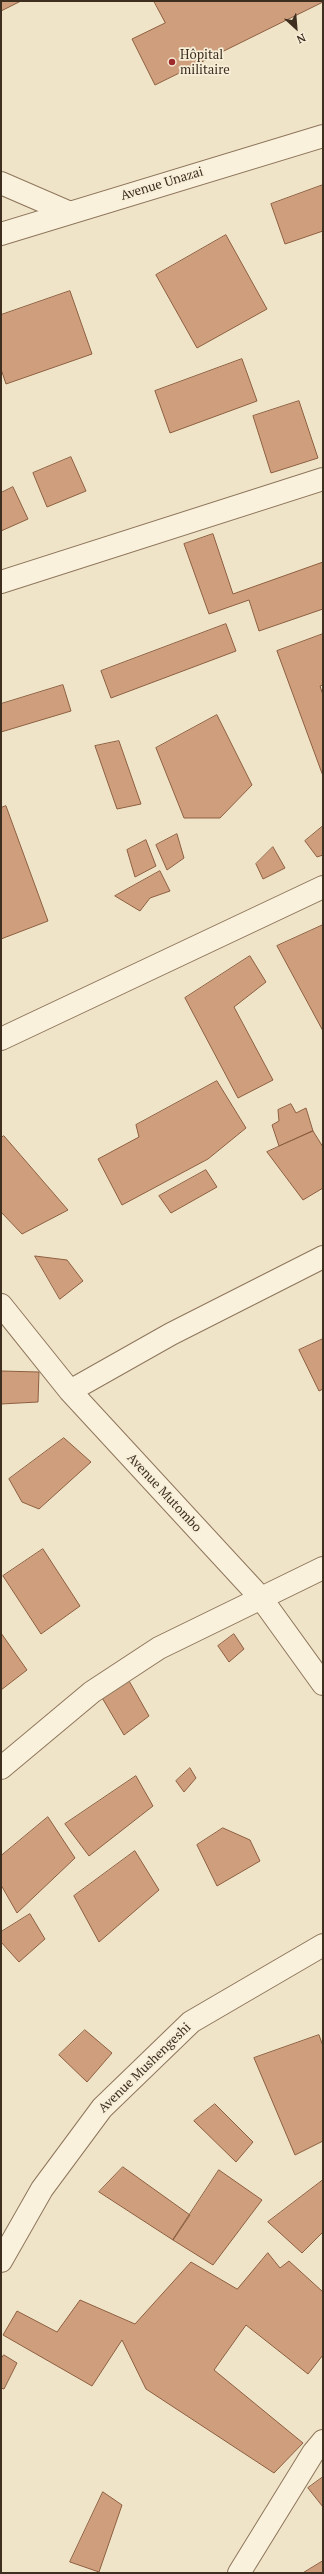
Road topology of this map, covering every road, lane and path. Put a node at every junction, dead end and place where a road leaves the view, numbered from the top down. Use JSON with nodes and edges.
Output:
{"nodes":[{"id":1,"x":323,"y":136,"type":"edge"},
{"id":2,"x":1,"y":183,"type":"edge"},
{"id":3,"x":68,"y":212,"type":"junction"},
{"id":4,"x":1,"y":234,"type":"edge"},
{"id":5,"x":323,"y":479,"type":"edge"},
{"id":6,"x":1,"y":582,"type":"edge"},
{"id":7,"x":323,"y":887,"type":"edge"},
{"id":8,"x":1,"y":1039,"type":"edge"},
{"id":9,"x":323,"y":1257,"type":"edge"},
{"id":10,"x":2,"y":1309,"type":"edge"},
{"id":11,"x":70,"y":1391,"type":"junction"},
{"id":12,"x":323,"y":1568,"type":"edge"},
{"id":13,"x":260,"y":1598,"type":"junction"},
{"id":14,"x":323,"y":1684,"type":"edge"},
{"id":15,"x":1,"y":1768,"type":"edge"},
{"id":16,"x":323,"y":1945,"type":"edge"},
{"id":17,"x":1,"y":2261,"type":"edge"},
{"id":18,"x":323,"y":2441,"type":"edge"},
{"id":19,"x":243,"y":2571,"type":"edge"}],
"edges":[{"from":1,"to":3,"type":"street","name":"Avenue Unazai"},
{"from":2,"to":3,"type":"street"},
{"from":3,"to":4,"type":"street","name":"Avenue Unazai"},
{"from":5,"to":6,"type":"street"},
{"from":7,"to":8,"type":"street"},
{"from":9,"to":11,"type":"street"},
{"from":10,"to":11,"type":"street","name":"Avenue Mutombo"},
{"from":11,"to":13,"type":"street","name":"Avenue Mutombo"},
{"from":12,"to":13,"type":"street"},
{"from":13,"to":14,"type":"street","name":"Avenue Mutombo"},
{"from":13,"to":15,"type":"street"},
{"from":16,"to":17,"type":"street","name":"Avenue Mushengeshi"},
{"from":18,"to":19,"type":"street"}]}
